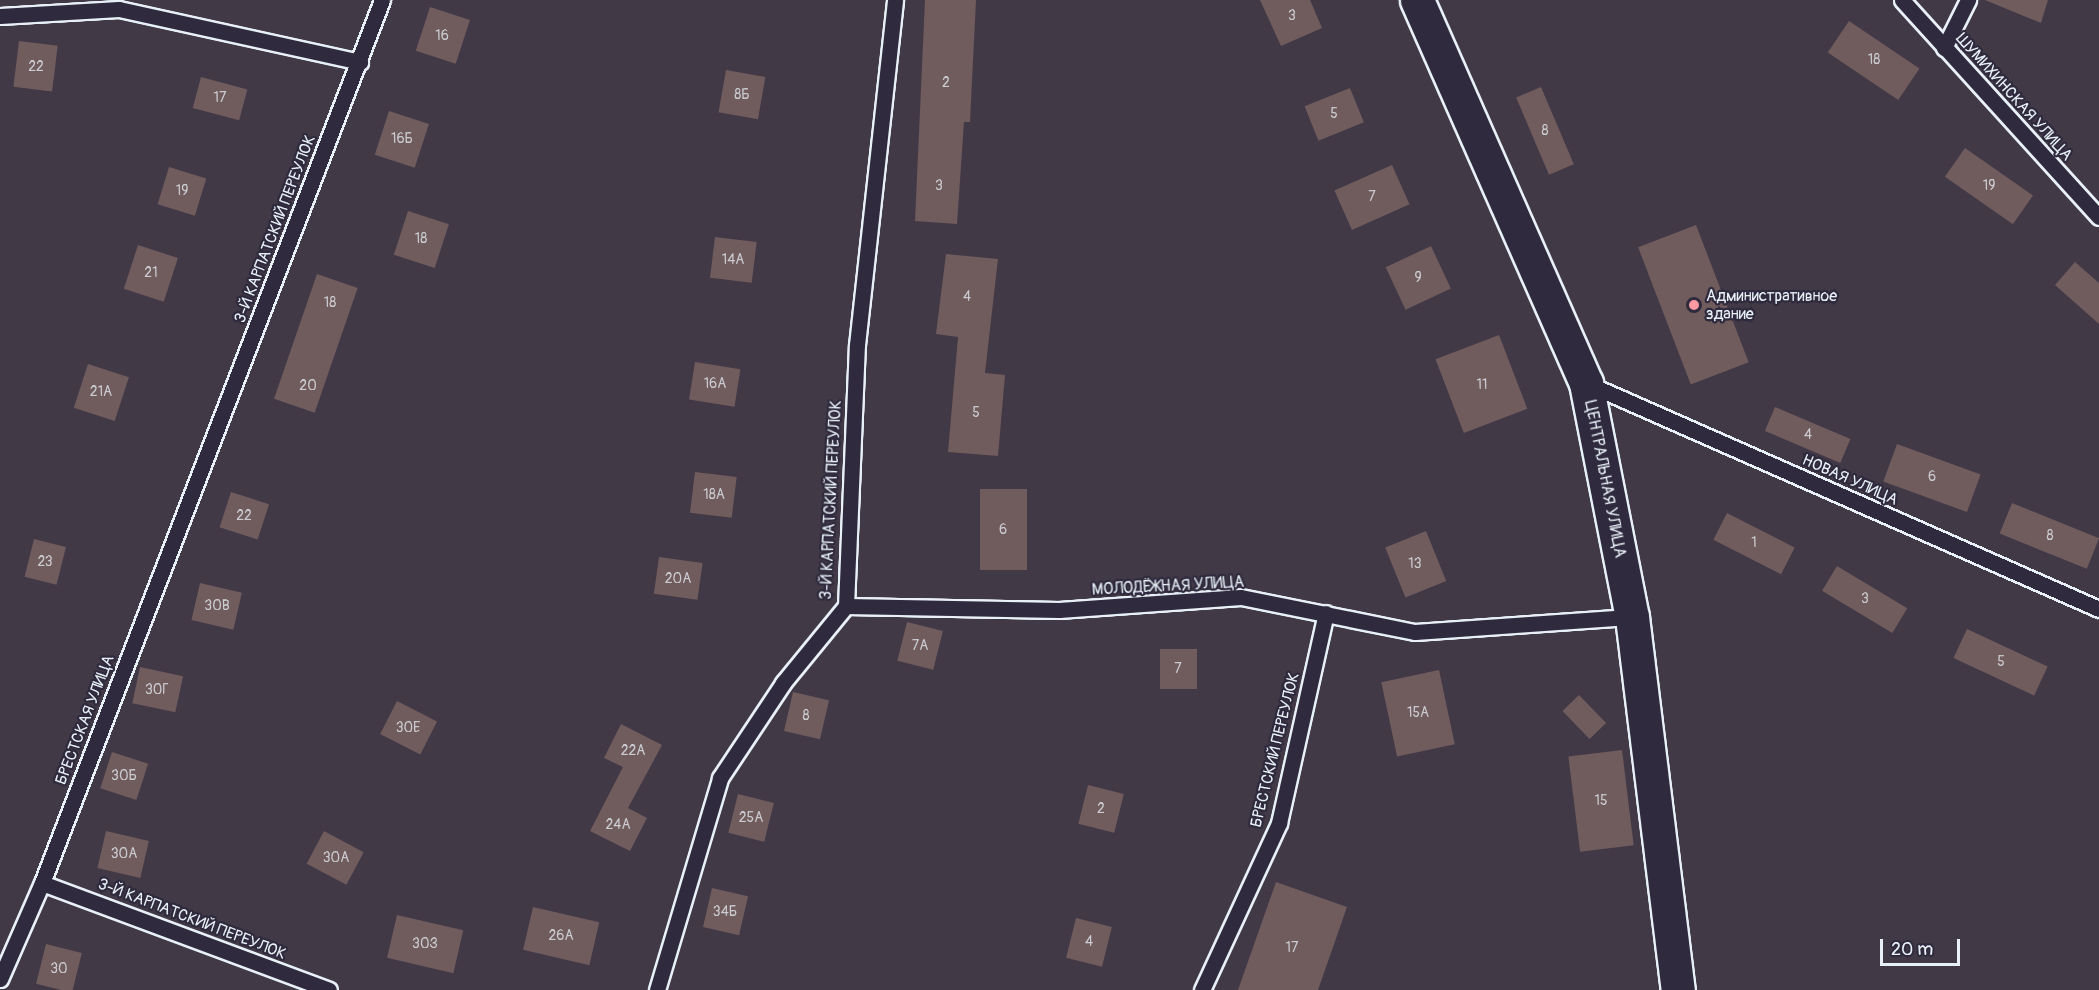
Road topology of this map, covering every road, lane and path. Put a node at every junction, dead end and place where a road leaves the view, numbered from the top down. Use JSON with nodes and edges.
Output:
{"nodes":[{"id":1,"x":382,"y":0,"type":"edge"},
{"id":2,"x":895,"y":0,"type":"edge"},
{"id":3,"x":1417,"y":0,"type":"edge"},
{"id":4,"x":1902,"y":0,"type":"edge"},
{"id":5,"x":1968,"y":0,"type":"edge"},
{"id":6,"x":0,"y":16,"type":"edge"},
{"id":7,"x":1944,"y":48,"type":"junction"},
{"id":8,"x":360,"y":62,"type":"junction"},
{"id":9,"x":2099,"y":217,"type":"edge"},
{"id":10,"x":1586,"y":384,"type":"junction"},
{"id":11,"x":199,"y":471,"type":"joint"},
{"id":12,"x":846,"y":606,"type":"junction"},
{"id":13,"x":2099,"y":609,"type":"edge"},
{"id":14,"x":1326,"y":613,"type":"junction"},
{"id":15,"x":1632,"y":617,"type":"junction"},
{"id":16,"x":42,"y":883,"type":"junction"},
{"id":17,"x":0,"y":979,"type":"edge"},
{"id":18,"x":329,"y":990,"type":"edge"},
{"id":19,"x":657,"y":990,"type":"edge"},
{"id":20,"x":1202,"y":990,"type":"edge"},
{"id":21,"x":1678,"y":990,"type":"edge"}],
"edges":[{"from":1,"to":8,"type":"lane","name":"3-Й КАРПАТСКИЙ ПЕРЕУЛОК"},
{"from":2,"to":12,"type":"lane","name":"3-Й КАРПАТСКИЙ ПЕРЕУЛОК"},
{"from":3,"to":10,"type":"street","name":"ЦЕНТРАЛЬНАЯ УЛИЦА"},
{"from":4,"to":7,"type":"lane","name":"ШУМИХИНСКАЯ УЛИЦА"},
{"from":5,"to":7,"type":"lane"},
{"from":6,"to":8,"type":"lane"},
{"from":7,"to":9,"type":"lane","name":"ШУМИХИНСКАЯ УЛИЦА"},
{"from":8,"to":11,"type":"lane","name":"3-Й КАРПАТСКИЙ ПЕРЕУЛОК"},
{"from":10,"to":13,"type":"lane","name":"НОВАЯ УЛИЦА"},
{"from":10,"to":15,"type":"street","name":"ЦЕНТРАЛЬНАЯ УЛИЦА"},
{"from":11,"to":16,"type":"lane","name":"БРЕСТСКАЯ УЛИЦА"},
{"from":12,"to":14,"type":"lane","name":"МОЛОДЁЖНАЯ УЛИЦА"},
{"from":12,"to":19,"type":"lane","name":"3-Й КАРПАТСКИЙ ПЕРЕУЛОК"},
{"from":14,"to":15,"type":"lane","name":"МОЛОДЁЖНАЯ УЛИЦА"},
{"from":14,"to":20,"type":"lane","name":"БРЕСТСКИЙ ПЕРЕУЛОК"},
{"from":15,"to":21,"type":"street","name":"ЦЕНТРАЛЬНАЯ УЛИЦА"},
{"from":16,"to":17,"type":"lane","name":"БРЕСТСКАЯ УЛИЦА"},
{"from":16,"to":18,"type":"lane","name":"3-Й КАРПАТСКИЙ ПЕРЕУЛОК"}]}
